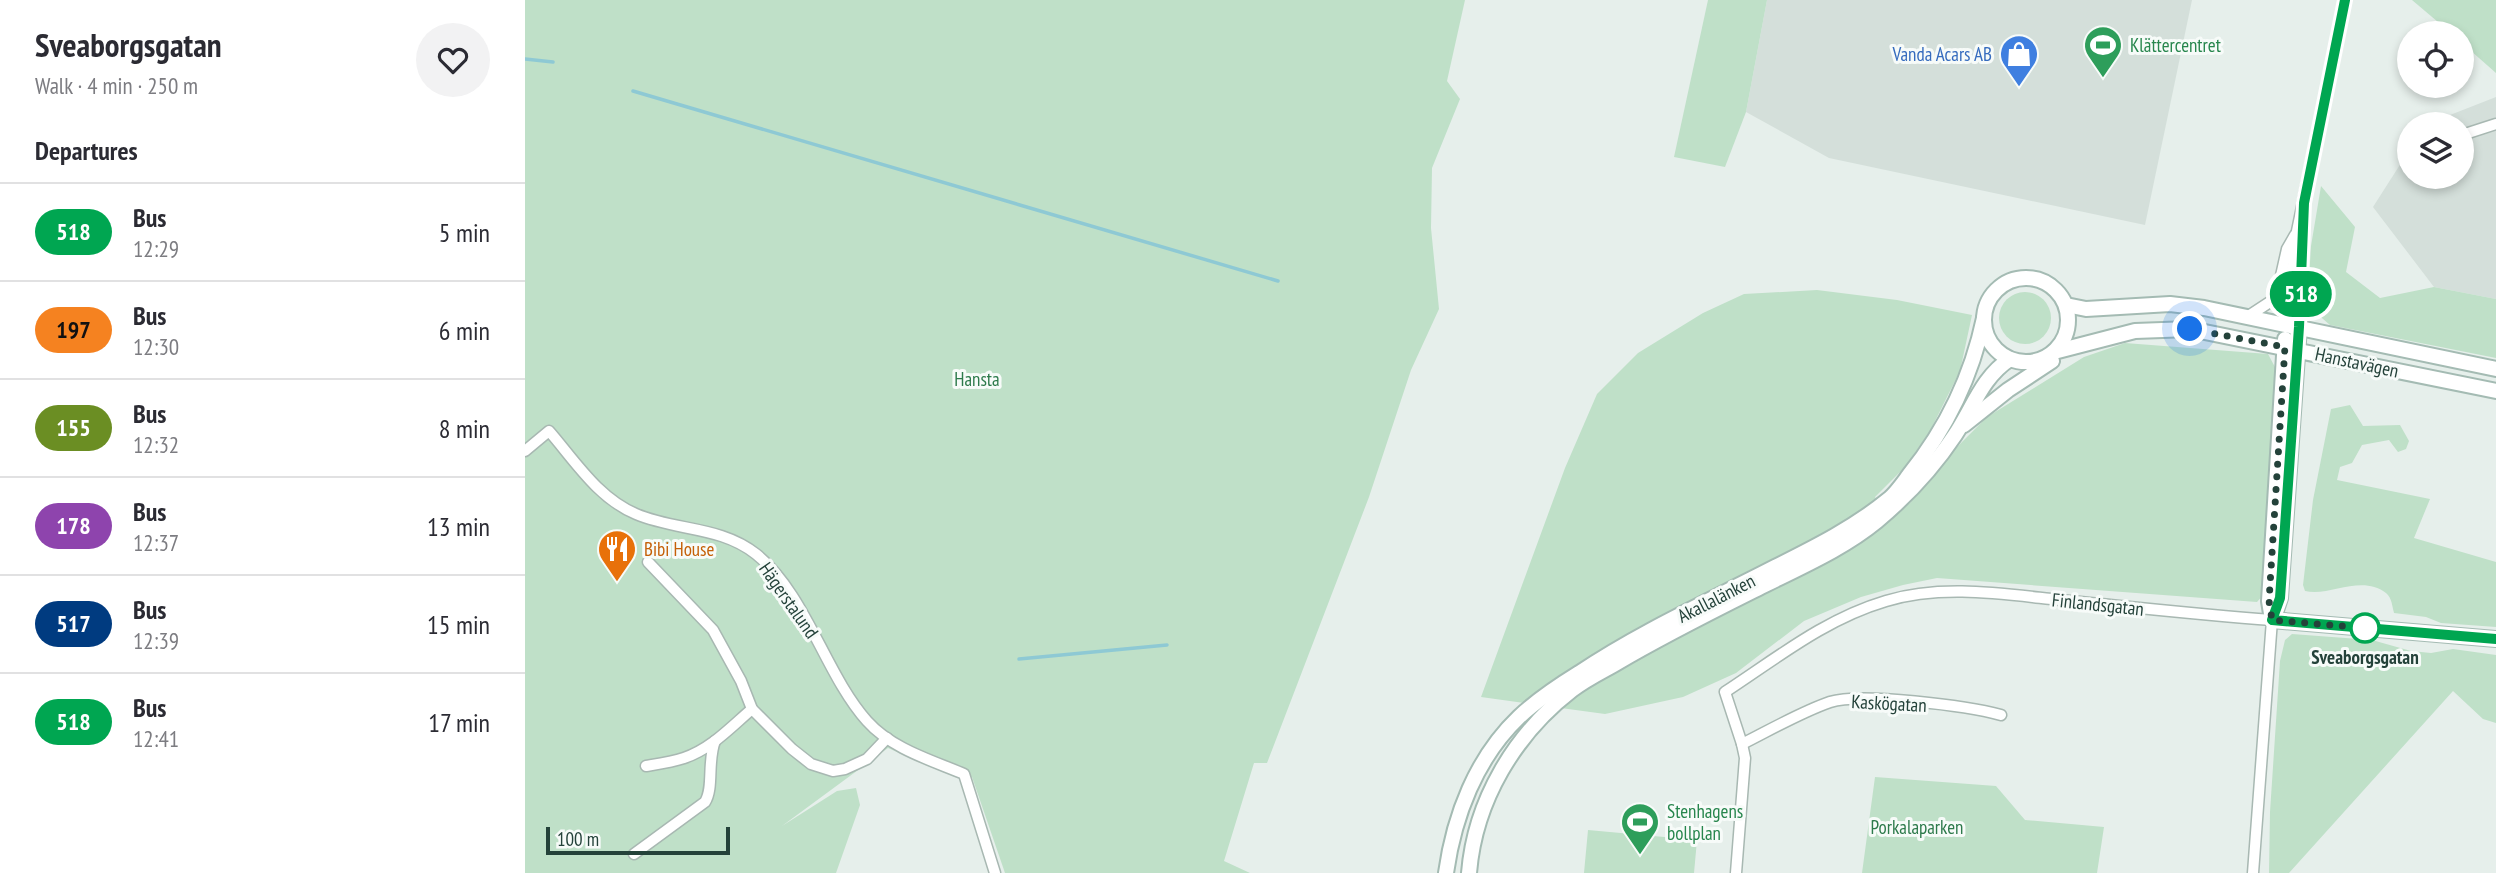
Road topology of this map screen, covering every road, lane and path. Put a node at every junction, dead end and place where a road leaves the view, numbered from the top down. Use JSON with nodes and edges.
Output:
{"nodes":[{"id":1,"x":2345,"y":0,"type":"edge"},
{"id":2,"x":2496,"y":124,"type":"edge"},
{"id":3,"x":2474,"y":131,"type":"edge"},
{"id":4,"x":2304,"y":203,"type":"junction"},
{"id":5,"x":2297,"y":231,"type":"junction"},
{"id":6,"x":2066,"y":305,"type":"junction"},
{"id":7,"x":2247,"y":317,"type":"junction"},
{"id":8,"x":1984,"y":318,"type":"junction"},
{"id":9,"x":2293,"y":326,"type":"junction"},
{"id":10,"x":2081,"y":344,"type":"junction"},
{"id":11,"x":2291,"y":348,"type":"junction"},
{"id":12,"x":2053,"y":352,"type":"junction"},
{"id":13,"x":2010,"y":359,"type":"junction"},
{"id":14,"x":2496,"y":369,"type":"edge"},
{"id":15,"x":2496,"y":391,"type":"edge"},
{"id":16,"x":1957,"y":431,"type":"junction"},
{"id":17,"x":525,"y":451,"type":"edge"},
{"id":18,"x":647,"y":562,"type":"dead end"},
{"id":19,"x":2272,"y":620,"type":"junction"},
{"id":20,"x":2496,"y":639,"type":"edge"},
{"id":21,"x":752,"y":709,"type":"junction"},
{"id":22,"x":2001,"y":715,"type":"dead end"},
{"id":23,"x":887,"y":738,"type":"junction"},
{"id":24,"x":715,"y":741,"type":"junction"},
{"id":25,"x":1742,"y":744,"type":"junction"},
{"id":26,"x":646,"y":766,"type":"dead end"},
{"id":27,"x":634,"y":853,"type":"dead end"},
{"id":28,"x":995,"y":873,"type":"edge"},
{"id":29,"x":1446,"y":873,"type":"edge"},
{"id":30,"x":1469,"y":873,"type":"edge"},
{"id":31,"x":1736,"y":873,"type":"edge"},
{"id":32,"x":2253,"y":873,"type":"edge"}],
"edges":[{"from":1,"to":4,"type":"street"},
{"from":2,"to":3,"type":"street"},
{"from":4,"to":5,"type":"street"},
{"from":4,"to":9,"type":"street"},
{"from":5,"to":7,"type":"street"},
{"from":5,"to":9,"type":"street"},
{"from":6,"to":7,"type":"main road","name":"Hanstavägen"},
{"from":6,"to":8,"type":"main road"},
{"from":6,"to":12,"type":"main road"},
{"from":7,"to":9,"type":"main road","name":"Hanstavägen"},
{"from":8,"to":13,"type":"main road"},
{"from":8,"to":29,"type":"main road","name":"Akallalänken"},
{"from":9,"to":11,"type":"main road"},
{"from":9,"to":14,"type":"main road","name":"Hanstavägen"},
{"from":10,"to":11,"type":"main road","name":"Hanstavägen"},
{"from":10,"to":12,"type":"main road","name":"Hanstavägen"},
{"from":10,"to":16,"type":"main road"},
{"from":11,"to":15,"type":"main road","name":"Hanstavägen"},
{"from":11,"to":19,"type":"main road"},
{"from":12,"to":13,"type":"main road"},
{"from":13,"to":16,"type":"main road","name":"Akallalänken"},
{"from":16,"to":30,"type":"main road","name":"Akallalänken"},
{"from":17,"to":23,"type":"street","name":"Hägerstalund"},
{"from":18,"to":21,"type":"street"},
{"from":19,"to":20,"type":"main road","name":"Finlandsgatan"},
{"from":19,"to":25,"type":"street","name":"Finlandsgatan"},
{"from":19,"to":32,"type":"street"},
{"from":21,"to":23,"type":"street"},
{"from":21,"to":24,"type":"street"},
{"from":22,"to":25,"type":"street","name":"Kaskögatan"},
{"from":23,"to":28,"type":"street","name":"Hägerstalund"},
{"from":24,"to":26,"type":"street"},
{"from":24,"to":27,"type":"street"},
{"from":25,"to":31,"type":"street"}]}
